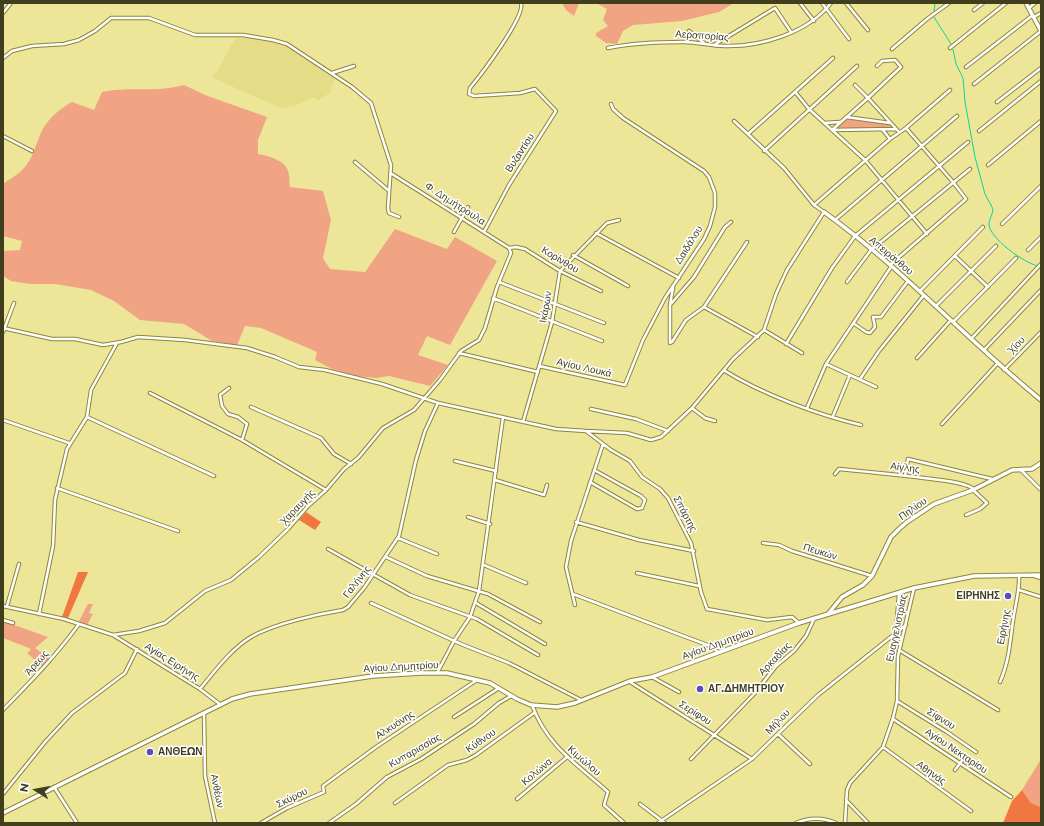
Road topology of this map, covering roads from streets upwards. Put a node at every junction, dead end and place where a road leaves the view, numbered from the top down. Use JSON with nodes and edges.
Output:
{"nodes":[{"id":1,"x":11,"y":3,"type":"edge"},
{"id":2,"x":521,"y":3,"type":"edge"},
{"id":3,"x":800,"y":3,"type":"edge"},
{"id":4,"x":822,"y":3,"type":"edge"},
{"id":5,"x":831,"y":3,"type":"edge"},
{"id":6,"x":846,"y":3,"type":"edge"},
{"id":7,"x":949,"y":3,"type":"edge"},
{"id":8,"x":983,"y":3,"type":"edge"},
{"id":9,"x":1006,"y":3,"type":"edge"},
{"id":10,"x":1026,"y":3,"type":"edge"},
{"id":11,"x":1035,"y":3,"type":"edge"},
{"id":12,"x":827,"y":8,"type":"junction"},
{"id":13,"x":1029,"y":8,"type":"junction"},
{"id":14,"x":974,"y":10,"type":"dead end"},
{"id":15,"x":3,"y":13,"type":"edge"},
{"id":16,"x":1041,"y":13,"type":"edge"},
{"id":17,"x":1034,"y":16,"type":"junction"},
{"id":18,"x":814,"y":21,"type":"junction"},
{"id":19,"x":868,"y":30,"type":"dead end"},
{"id":20,"x":689,"y":31,"type":"dead end"},
{"id":21,"x":1041,"y":31,"type":"edge"},
{"id":22,"x":791,"y":32,"type":"junction"},
{"id":23,"x":849,"y":39,"type":"dead end"},
{"id":24,"x":704,"y":44,"type":"junction"},
{"id":25,"x":713,"y":45,"type":"junction"},
{"id":26,"x":608,"y":48,"type":"dead end"},
{"id":27,"x":892,"y":48,"type":"dead end"},
{"id":28,"x":950,"y":48,"type":"dead end"},
{"id":29,"x":3,"y":58,"type":"edge"},
{"id":30,"x":833,"y":58,"type":"dead end"},
{"id":31,"x":354,"y":66,"type":"dead end"},
{"id":32,"x":857,"y":66,"type":"dead end"},
{"id":33,"x":877,"y":66,"type":"dead end"},
{"id":34,"x":966,"y":67,"type":"dead end"},
{"id":35,"x":1041,"y":68,"type":"edge"},
{"id":36,"x":332,"y":73,"type":"junction"},
{"id":37,"x":1041,"y":81,"type":"edge"},
{"id":38,"x":855,"y":84,"type":"dead end"},
{"id":39,"x":974,"y":84,"type":"dead end"},
{"id":40,"x":950,"y":90,"type":"dead end"},
{"id":41,"x":796,"y":93,"type":"junction"},
{"id":42,"x":868,"y":98,"type":"junction"},
{"id":43,"x":997,"y":102,"type":"dead end"},
{"id":44,"x":611,"y":104,"type":"dead end"},
{"id":45,"x":809,"y":109,"type":"junction"},
{"id":46,"x":883,"y":115,"type":"junction"},
{"id":47,"x":957,"y":116,"type":"dead end"},
{"id":48,"x":846,"y":117,"type":"junction"},
{"id":49,"x":734,"y":121,"type":"dead end"},
{"id":50,"x":877,"y":121,"type":"junction"},
{"id":51,"x":1041,"y":121,"type":"edge"},
{"id":52,"x":840,"y":122,"type":"junction"},
{"id":53,"x":824,"y":123,"type":"junction"},
{"id":54,"x":890,"y":123,"type":"junction"},
{"id":55,"x":906,"y":128,"type":"junction"},
{"id":56,"x":896,"y":129,"type":"junction"},
{"id":57,"x":832,"y":130,"type":"junction"},
{"id":58,"x":844,"y":130,"type":"junction"},
{"id":59,"x":882,"y":130,"type":"junction"},
{"id":60,"x":979,"y":131,"type":"dead end"},
{"id":61,"x":899,"y":132,"type":"junction"},
{"id":62,"x":748,"y":134,"type":"junction"},
{"id":63,"x":3,"y":136,"type":"edge"},
{"id":64,"x":839,"y":137,"type":"junction"},
{"id":65,"x":890,"y":139,"type":"junction"},
{"id":66,"x":968,"y":142,"type":"dead end"},
{"id":67,"x":922,"y":146,"type":"junction"},
{"id":68,"x":32,"y":151,"type":"dead end"},
{"id":69,"x":764,"y":151,"type":"junction"},
{"id":70,"x":865,"y":160,"type":"junction"},
{"id":71,"x":355,"y":162,"type":"dead end"},
{"id":72,"x":938,"y":165,"type":"junction"},
{"id":73,"x":988,"y":165,"type":"dead end"},
{"id":74,"x":970,"y":169,"type":"dead end"},
{"id":75,"x":392,"y":174,"type":"junction"},
{"id":76,"x":882,"y":180,"type":"junction"},
{"id":77,"x":954,"y":182,"type":"junction"},
{"id":78,"x":1041,"y":186,"type":"edge"},
{"id":79,"x":388,"y":190,"type":"junction"},
{"id":80,"x":898,"y":200,"type":"junction"},
{"id":81,"x":814,"y":205,"type":"junction"},
{"id":82,"x":468,"y":207,"type":"dead end"},
{"id":83,"x":824,"y":212,"type":"junction"},
{"id":84,"x":912,"y":216,"type":"junction"},
{"id":85,"x":399,"y":217,"type":"dead end"},
{"id":86,"x":462,"y":218,"type":"junction"},
{"id":87,"x":619,"y":220,"type":"dead end"},
{"id":88,"x":835,"y":220,"type":"junction"},
{"id":89,"x":731,"y":222,"type":"dead end"},
{"id":90,"x":1002,"y":224,"type":"dead end"},
{"id":91,"x":983,"y":227,"type":"dead end"},
{"id":92,"x":454,"y":232,"type":"dead end"},
{"id":93,"x":484,"y":232,"type":"junction"},
{"id":94,"x":596,"y":233,"type":"junction"},
{"id":95,"x":927,"y":234,"type":"junction"},
{"id":96,"x":855,"y":236,"type":"junction"},
{"id":97,"x":1041,"y":237,"type":"edge"},
{"id":98,"x":747,"y":242,"type":"dead end"},
{"id":99,"x":996,"y":246,"type":"dead end"},
{"id":100,"x":509,"y":248,"type":"junction"},
{"id":101,"x":870,"y":250,"type":"junction"},
{"id":102,"x":1028,"y":250,"type":"dead end"},
{"id":103,"x":573,"y":256,"type":"junction"},
{"id":104,"x":955,"y":256,"type":"junction"},
{"id":105,"x":1016,"y":258,"type":"dead end"},
{"id":106,"x":1041,"y":264,"type":"edge"},
{"id":107,"x":890,"y":266,"type":"junction"},
{"id":108,"x":560,"y":271,"type":"junction"},
{"id":109,"x":972,"y":271,"type":"junction"},
{"id":110,"x":679,"y":278,"type":"junction"},
{"id":111,"x":908,"y":281,"type":"junction"},
{"id":112,"x":499,"y":282,"type":"junction"},
{"id":113,"x":847,"y":282,"type":"dead end"},
{"id":114,"x":628,"y":286,"type":"dead end"},
{"id":115,"x":988,"y":286,"type":"junction"},
{"id":116,"x":673,"y":287,"type":"junction"},
{"id":117,"x":601,"y":290,"type":"dead end"},
{"id":118,"x":1041,"y":290,"type":"edge"},
{"id":119,"x":920,"y":291,"type":"junction"},
{"id":120,"x":924,"y":295,"type":"junction"},
{"id":121,"x":493,"y":298,"type":"junction"},
{"id":122,"x":14,"y":304,"type":"dead end"},
{"id":123,"x":556,"y":305,"type":"junction"},
{"id":124,"x":670,"y":305,"type":"junction"},
{"id":125,"x":936,"y":306,"type":"junction"},
{"id":126,"x":704,"y":307,"type":"junction"},
{"id":127,"x":952,"y":321,"type":"junction"},
{"id":128,"x":552,"y":322,"type":"junction"},
{"id":129,"x":853,"y":322,"type":"junction"},
{"id":130,"x":604,"y":323,"type":"dead end"},
{"id":131,"x":3,"y":330,"type":"edge"},
{"id":132,"x":764,"y":330,"type":"junction"},
{"id":133,"x":1041,"y":332,"type":"edge"},
{"id":134,"x":758,"y":337,"type":"junction"},
{"id":135,"x":971,"y":339,"type":"junction"},
{"id":136,"x":602,"y":341,"type":"dead end"},
{"id":137,"x":117,"y":343,"type":"junction"},
{"id":138,"x":786,"y":344,"type":"junction"},
{"id":139,"x":983,"y":351,"type":"junction"},
{"id":140,"x":459,"y":353,"type":"junction"},
{"id":141,"x":802,"y":353,"type":"dead end"},
{"id":142,"x":917,"y":358,"type":"dead end"},
{"id":143,"x":826,"y":364,"type":"junction"},
{"id":144,"x":997,"y":364,"type":"junction"},
{"id":145,"x":539,"y":366,"type":"junction"},
{"id":146,"x":1004,"y":370,"type":"junction"},
{"id":147,"x":725,"y":371,"type":"junction"},
{"id":148,"x":538,"y":372,"type":"junction"},
{"id":149,"x":850,"y":375,"type":"junction"},
{"id":150,"x":860,"y":379,"type":"junction"},
{"id":151,"x":626,"y":385,"type":"joint"},
{"id":152,"x":876,"y":386,"type":"dead end"},
{"id":153,"x":229,"y":388,"type":"dead end"},
{"id":154,"x":150,"y":393,"type":"dead end"},
{"id":155,"x":424,"y":398,"type":"junction"},
{"id":156,"x":1041,"y":400,"type":"edge"},
{"id":157,"x":438,"y":403,"type":"junction"},
{"id":158,"x":251,"y":407,"type":"dead end"},
{"id":159,"x":692,"y":408,"type":"junction"},
{"id":160,"x":807,"y":408,"type":"junction"},
{"id":161,"x":591,"y":409,"type":"dead end"},
{"id":162,"x":833,"y":416,"type":"junction"},
{"id":163,"x":87,"y":417,"type":"junction"},
{"id":164,"x":503,"y":417,"type":"junction"},
{"id":165,"x":3,"y":420,"type":"edge"},
{"id":166,"x":715,"y":421,"type":"dead end"},
{"id":167,"x":523,"y":422,"type":"junction"},
{"id":168,"x":942,"y":424,"type":"dead end"},
{"id":169,"x":861,"y":425,"type":"dead end"},
{"id":170,"x":668,"y":431,"type":"junction"},
{"id":171,"x":586,"y":432,"type":"junction"},
{"id":172,"x":242,"y":440,"type":"junction"},
{"id":173,"x":69,"y":443,"type":"junction"},
{"id":174,"x":603,"y":444,"type":"junction"},
{"id":175,"x":455,"y":461,"type":"dead end"},
{"id":176,"x":1041,"y":463,"type":"edge"},
{"id":177,"x":351,"y":464,"type":"junction"},
{"id":178,"x":594,"y":470,"type":"junction"},
{"id":179,"x":1020,"y":470,"type":"junction"},
{"id":180,"x":496,"y":471,"type":"junction"},
{"id":181,"x":835,"y":474,"type":"dead end"},
{"id":182,"x":214,"y":476,"type":"dead end"},
{"id":183,"x":905,"y":476,"type":"junction"},
{"id":184,"x":992,"y":479,"type":"junction"},
{"id":185,"x":495,"y":480,"type":"junction"},
{"id":186,"x":590,"y":482,"type":"junction"},
{"id":187,"x":547,"y":485,"type":"dead end"},
{"id":188,"x":57,"y":488,"type":"junction"},
{"id":189,"x":973,"y":489,"type":"junction"},
{"id":190,"x":326,"y":490,"type":"junction"},
{"id":191,"x":1041,"y":490,"type":"edge"},
{"id":192,"x":966,"y":515,"type":"dead end"},
{"id":193,"x":468,"y":517,"type":"dead end"},
{"id":194,"x":576,"y":522,"type":"junction"},
{"id":195,"x":490,"y":524,"type":"junction"},
{"id":196,"x":178,"y":531,"type":"dead end"},
{"id":197,"x":398,"y":538,"type":"junction"},
{"id":198,"x":763,"y":543,"type":"dead end"},
{"id":199,"x":328,"y":549,"type":"dead end"},
{"id":200,"x":694,"y":551,"type":"junction"},
{"id":201,"x":437,"y":554,"type":"dead end"},
{"id":202,"x":386,"y":557,"type":"junction"},
{"id":203,"x":19,"y":564,"type":"dead end"},
{"id":204,"x":484,"y":565,"type":"junction"},
{"id":205,"x":637,"y":573,"type":"dead end"},
{"id":206,"x":1019,"y":575,"type":"junction"},
{"id":207,"x":1032,"y":575,"type":"junction"},
{"id":208,"x":1041,"y":575,"type":"edge"},
{"id":209,"x":373,"y":576,"type":"junction"},
{"id":210,"x":872,"y":576,"type":"junction"},
{"id":211,"x":1041,"y":578,"type":"edge"},
{"id":212,"x":526,"y":583,"type":"dead end"},
{"id":213,"x":699,"y":586,"type":"junction"},
{"id":214,"x":914,"y":588,"type":"junction"},
{"id":215,"x":479,"y":590,"type":"junction"},
{"id":216,"x":1019,"y":590,"type":"junction"},
{"id":217,"x":899,"y":592,"type":"junction"},
{"id":218,"x":573,"y":594,"type":"junction"},
{"id":219,"x":1041,"y":597,"type":"edge"},
{"id":220,"x":371,"y":603,"type":"dead end"},
{"id":221,"x":476,"y":603,"type":"junction"},
{"id":222,"x":575,"y":605,"type":"dead end"},
{"id":223,"x":3,"y":606,"type":"edge"},
{"id":224,"x":7,"y":606,"type":"junction"},
{"id":225,"x":39,"y":614,"type":"junction"},
{"id":226,"x":828,"y":614,"type":"junction"},
{"id":227,"x":470,"y":617,"type":"junction"},
{"id":228,"x":814,"y":618,"type":"junction"},
{"id":229,"x":3,"y":620,"type":"edge"},
{"id":230,"x":540,"y":622,"type":"dead end"},
{"id":231,"x":13,"y":623,"type":"dead end"},
{"id":232,"x":799,"y":623,"type":"junction"},
{"id":233,"x":79,"y":624,"type":"junction"},
{"id":234,"x":906,"y":625,"type":"junction"},
{"id":235,"x":896,"y":632,"type":"junction"},
{"id":236,"x":113,"y":635,"type":"junction"},
{"id":237,"x":454,"y":641,"type":"junction"},
{"id":238,"x":545,"y":644,"type":"dead end"},
{"id":239,"x":137,"y":649,"type":"junction"},
{"id":240,"x":899,"y":650,"type":"junction"},
{"id":241,"x":719,"y":652,"type":"junction"},
{"id":242,"x":538,"y":655,"type":"dead end"},
{"id":243,"x":437,"y":673,"type":"junction"},
{"id":244,"x":652,"y":677,"type":"junction"},
{"id":245,"x":478,"y":679,"type":"junction"},
{"id":246,"x":630,"y":681,"type":"junction"},
{"id":247,"x":1000,"y":682,"type":"dead end"},
{"id":248,"x":499,"y":688,"type":"junction"},
{"id":249,"x":200,"y":689,"type":"junction"},
{"id":250,"x":679,"y":692,"type":"dead end"},
{"id":251,"x":512,"y":696,"type":"junction"},
{"id":252,"x":582,"y":701,"type":"junction"},
{"id":253,"x":896,"y":701,"type":"junction"},
{"id":254,"x":221,"y":705,"type":"junction"},
{"id":255,"x":532,"y":705,"type":"junction"},
{"id":256,"x":3,"y":710,"type":"edge"},
{"id":257,"x":998,"y":710,"type":"dead end"},
{"id":258,"x":534,"y":713,"type":"junction"},
{"id":259,"x":204,"y":714,"type":"junction"},
{"id":260,"x":454,"y":717,"type":"dead end"},
{"id":261,"x":893,"y":718,"type":"junction"},
{"id":262,"x":714,"y":734,"type":"junction"},
{"id":263,"x":778,"y":734,"type":"junction"},
{"id":264,"x":882,"y":747,"type":"junction"},
{"id":265,"x":976,"y":752,"type":"dead end"},
{"id":266,"x":567,"y":757,"type":"junction"},
{"id":267,"x":691,"y":758,"type":"dead end"},
{"id":268,"x":964,"y":758,"type":"dead end"},
{"id":269,"x":752,"y":759,"type":"junction"},
{"id":270,"x":810,"y":764,"type":"dead end"},
{"id":271,"x":960,"y":764,"type":"junction"},
{"id":272,"x":955,"y":770,"type":"dead end"},
{"id":273,"x":54,"y":786,"type":"junction"},
{"id":274,"x":323,"y":786,"type":"joint"},
{"id":275,"x":3,"y":792,"type":"edge"},
{"id":276,"x":1011,"y":797,"type":"dead end"},
{"id":277,"x":517,"y":799,"type":"dead end"},
{"id":278,"x":846,"y":800,"type":"junction"},
{"id":279,"x":395,"y":803,"type":"dead end"},
{"id":280,"x":640,"y":804,"type":"dead end"},
{"id":281,"x":971,"y":811,"type":"dead end"},
{"id":282,"x":3,"y":813,"type":"edge"},
{"id":283,"x":662,"y":819,"type":"junction"},
{"id":284,"x":77,"y":823,"type":"edge"},
{"id":285,"x":215,"y":823,"type":"edge"},
{"id":286,"x":261,"y":823,"type":"edge"},
{"id":287,"x":329,"y":823,"type":"edge"},
{"id":288,"x":624,"y":823,"type":"edge"},
{"id":289,"x":658,"y":823,"type":"edge"},
{"id":290,"x":665,"y":823,"type":"edge"},
{"id":291,"x":796,"y":823,"type":"edge"},
{"id":292,"x":836,"y":823,"type":"edge"},
{"id":293,"x":845,"y":823,"type":"edge"},
{"id":294,"x":868,"y":823,"type":"edge"}],
"edges":[{"from":1,"to":15,"type":"street"},
{"from":2,"to":93,"type":"street","name":"Βυζαντίου"},
{"from":3,"to":18,"type":"street"},
{"from":4,"to":12,"type":"street"},
{"from":5,"to":12,"type":"street","name":"Αεροπορίας"},
{"from":6,"to":19,"type":"street"},
{"from":7,"to":27,"type":"street"},
{"from":8,"to":14,"type":"street"},
{"from":9,"to":28,"type":"street"},
{"from":10,"to":13,"type":"street"},
{"from":11,"to":13,"type":"street"},
{"from":12,"to":18,"type":"street","name":"Αεροπορίας"},
{"from":12,"to":23,"type":"street"},
{"from":13,"to":17,"type":"street"},
{"from":16,"to":17,"type":"street"},
{"from":17,"to":21,"type":"street"},
{"from":17,"to":34,"type":"street"},
{"from":18,"to":22,"type":"street","name":"Αεροπορίας"},
{"from":20,"to":24,"type":"street"},
{"from":21,"to":39,"type":"street"},
{"from":22,"to":25,"type":"street","name":"Αεροπορίας"},
{"from":22,"to":25,"type":"street"},
{"from":24,"to":25,"type":"street","name":"Αεροπορίας"},
{"from":24,"to":26,"type":"street","name":"Αεροπορίας"},
{"from":29,"to":36,"type":"street"},
{"from":30,"to":41,"type":"street"},
{"from":31,"to":36,"type":"street"},
{"from":32,"to":45,"type":"street"},
{"from":33,"to":42,"type":"street"},
{"from":35,"to":43,"type":"street"},
{"from":36,"to":75,"type":"street"},
{"from":37,"to":60,"type":"street"},
{"from":38,"to":42,"type":"street"},
{"from":40,"to":55,"type":"street"},
{"from":41,"to":45,"type":"street"},
{"from":41,"to":62,"type":"street"},
{"from":42,"to":46,"type":"street"},
{"from":42,"to":48,"type":"street"},
{"from":44,"to":110,"type":"street","name":"Δαιδάλου"},
{"from":45,"to":53,"type":"street"},
{"from":45,"to":69,"type":"street"},
{"from":46,"to":50,"type":"street"},
{"from":46,"to":54,"type":"street"},
{"from":47,"to":67,"type":"street"},
{"from":48,"to":50,"type":"street"},
{"from":48,"to":52,"type":"street"},
{"from":49,"to":62,"type":"street","name":"Απειράνθου"},
{"from":50,"to":54,"type":"street"},
{"from":51,"to":73,"type":"street"},
{"from":52,"to":53,"type":"street"},
{"from":52,"to":57,"type":"street"},
{"from":53,"to":57,"type":"street"},
{"from":54,"to":56,"type":"street"},
{"from":55,"to":61,"type":"street"},
{"from":55,"to":67,"type":"street"},
{"from":56,"to":59,"type":"street"},
{"from":56,"to":61,"type":"street"},
{"from":57,"to":58,"type":"street"},
{"from":57,"to":64,"type":"street"},
{"from":58,"to":59,"type":"street"},
{"from":58,"to":64,"type":"street"},
{"from":59,"to":65,"type":"street"},
{"from":61,"to":65,"type":"street"},
{"from":62,"to":69,"type":"street","name":"Απειράνθου"},
{"from":63,"to":68,"type":"street"},
{"from":64,"to":70,"type":"street"},
{"from":65,"to":70,"type":"street"},
{"from":66,"to":72,"type":"street"},
{"from":67,"to":72,"type":"street"},
{"from":67,"to":76,"type":"street"},
{"from":69,"to":81,"type":"street","name":"Απειράνθου"},
{"from":70,"to":76,"type":"street"},
{"from":70,"to":81,"type":"street"},
{"from":71,"to":79,"type":"street"},
{"from":72,"to":77,"type":"street"},
{"from":72,"to":80,"type":"street"},
{"from":74,"to":77,"type":"street"},
{"from":75,"to":79,"type":"street"},
{"from":75,"to":86,"type":"street","name":"Φ. Δημήτρουλα"},
{"from":76,"to":80,"type":"street"},
{"from":76,"to":88,"type":"street"},
{"from":77,"to":84,"type":"street"},
{"from":77,"to":95,"type":"street"},
{"from":78,"to":90,"type":"street"},
{"from":79,"to":85,"type":"street"},
{"from":80,"to":84,"type":"street"},
{"from":80,"to":96,"type":"street"},
{"from":81,"to":83,"type":"street","name":"Απειράνθου"},
{"from":82,"to":86,"type":"street"},
{"from":83,"to":88,"type":"street","name":"Απειράνθου"},
{"from":83,"to":132,"type":"street"},
{"from":84,"to":95,"type":"street"},
{"from":84,"to":101,"type":"street"},
{"from":86,"to":92,"type":"street"},
{"from":86,"to":93,"type":"street","name":"Φ. Δημήτρουλα"},
{"from":87,"to":94,"type":"street"},
{"from":88,"to":96,"type":"street","name":"Απειράνθου"},
{"from":89,"to":124,"type":"street"},
{"from":91,"to":104,"type":"street"},
{"from":93,"to":100,"type":"street","name":"Φ. Δημήτρουλα"},
{"from":94,"to":103,"type":"street"},
{"from":94,"to":110,"type":"street"},
{"from":95,"to":107,"type":"street"},
{"from":96,"to":101,"type":"street","name":"Απειράνθου"},
{"from":96,"to":138,"type":"street"},
{"from":97,"to":102,"type":"street"},
{"from":98,"to":126,"type":"street"},
{"from":99,"to":109,"type":"street"},
{"from":100,"to":108,"type":"street","name":"Κορίνθου"},
{"from":100,"to":112,"type":"street","name":"Χαραυγής"},
{"from":101,"to":107,"type":"street","name":"Απειράνθου"},
{"from":101,"to":113,"type":"street"},
{"from":103,"to":108,"type":"street"},
{"from":103,"to":114,"type":"street"},
{"from":104,"to":109,"type":"street"},
{"from":104,"to":119,"type":"street"},
{"from":105,"to":115,"type":"street"},
{"from":106,"to":135,"type":"street"},
{"from":107,"to":111,"type":"street","name":"Απειράνθου"},
{"from":107,"to":129,"type":"street"},
{"from":108,"to":117,"type":"street","name":"Κορίνθου"},
{"from":108,"to":123,"type":"street","name":"Ικάρων"},
{"from":109,"to":115,"type":"street"},
{"from":109,"to":125,"type":"street"},
{"from":110,"to":116,"type":"street","name":"Δαιδάλου"},
{"from":111,"to":119,"type":"street","name":"Απειράνθου"},
{"from":111,"to":129,"type":"street"},
{"from":112,"to":121,"type":"street","name":"Χαραυγής"},
{"from":112,"to":123,"type":"street"},
{"from":115,"to":127,"type":"street"},
{"from":116,"to":124,"type":"street"},
{"from":116,"to":151,"type":"street","name":"Δαιδάλου"},
{"from":118,"to":139,"type":"street"},
{"from":119,"to":120,"type":"street","name":"Απειράνθου"},
{"from":120,"to":125,"type":"street","name":"Απειράνθου"},
{"from":120,"to":150,"type":"street"},
{"from":121,"to":128,"type":"street"},
{"from":121,"to":140,"type":"street","name":"Χαραυγής"},
{"from":122,"to":131,"type":"street"},
{"from":123,"to":128,"type":"street","name":"Ικάρων"},
{"from":123,"to":130,"type":"street"},
{"from":124,"to":126,"type":"street"},
{"from":125,"to":127,"type":"street","name":"Απειράνθου"},
{"from":126,"to":134,"type":"street"},
{"from":127,"to":135,"type":"street","name":"Απειράνθου"},
{"from":127,"to":142,"type":"street"},
{"from":128,"to":136,"type":"street"},
{"from":128,"to":145,"type":"street","name":"Ικάρων"},
{"from":129,"to":143,"type":"street"},
{"from":131,"to":137,"type":"street","name":"Σπάρτης"},
{"from":132,"to":134,"type":"street"},
{"from":132,"to":138,"type":"street"},
{"from":133,"to":146,"type":"street","name":"Χίου"},
{"from":134,"to":147,"type":"street"},
{"from":135,"to":139,"type":"street","name":"Απειράνθου"},
{"from":137,"to":155,"type":"street","name":"Σπάρτης"},
{"from":137,"to":163,"type":"street"},
{"from":138,"to":141,"type":"street"},
{"from":139,"to":144,"type":"street","name":"Απειράνθου"},
{"from":140,"to":148,"type":"street"},
{"from":140,"to":155,"type":"street","name":"Χαραυγής"},
{"from":143,"to":149,"type":"street"},
{"from":143,"to":160,"type":"street"},
{"from":144,"to":146,"type":"street","name":"Απειράνθου"},
{"from":144,"to":168,"type":"street"},
{"from":145,"to":148,"type":"street","name":"Ικάρων"},
{"from":145,"to":151,"type":"street","name":"Αγίου Λουκά"},
{"from":146,"to":156,"type":"street","name":"Απειράνθου"},
{"from":147,"to":159,"type":"street"},
{"from":147,"to":160,"type":"street"},
{"from":148,"to":167,"type":"street","name":"Ικάρων"},
{"from":149,"to":150,"type":"street"},
{"from":149,"to":162,"type":"street"},
{"from":150,"to":152,"type":"street"},
{"from":153,"to":172,"type":"street"},
{"from":154,"to":172,"type":"street"},
{"from":155,"to":157,"type":"street","name":"Σπάρτης"},
{"from":155,"to":177,"type":"street","name":"Χαραυγής"},
{"from":157,"to":164,"type":"street","name":"Σπάρτης"},
{"from":157,"to":197,"type":"street","name":"Γαλήνης"},
{"from":158,"to":177,"type":"street"},
{"from":159,"to":166,"type":"street"},
{"from":159,"to":170,"type":"street"},
{"from":160,"to":162,"type":"street"},
{"from":161,"to":170,"type":"street"},
{"from":162,"to":169,"type":"street"},
{"from":163,"to":173,"type":"street"},
{"from":163,"to":182,"type":"street"},
{"from":164,"to":167,"type":"street","name":"Σπάρτης"},
{"from":164,"to":180,"type":"street"},
{"from":165,"to":173,"type":"street"},
{"from":167,"to":171,"type":"street","name":"Σπάρτης"},
{"from":170,"to":171,"type":"street"},
{"from":171,"to":174,"type":"street","name":"Σπάρτης"},
{"from":172,"to":190,"type":"street"},
{"from":173,"to":188,"type":"street"},
{"from":174,"to":178,"type":"street"},
{"from":174,"to":200,"type":"street","name":"Σπάρτης"},
{"from":175,"to":180,"type":"street"},
{"from":176,"to":179,"type":"street","name":"Πηλίου"},
{"from":177,"to":190,"type":"street","name":"Χαραυγής"},
{"from":178,"to":186,"type":"street"},
{"from":178,"to":186,"type":"street"},
{"from":179,"to":184,"type":"street","name":"Πηλίου"},
{"from":179,"to":191,"type":"street"},
{"from":180,"to":185,"type":"street"},
{"from":181,"to":183,"type":"street","name":"Αίγλης"},
{"from":183,"to":184,"type":"street"},
{"from":183,"to":189,"type":"street","name":"Αίγλης"},
{"from":184,"to":189,"type":"street","name":"Πηλίου"},
{"from":185,"to":187,"type":"street"},
{"from":185,"to":195,"type":"street"},
{"from":186,"to":194,"type":"street"},
{"from":188,"to":196,"type":"street"},
{"from":188,"to":225,"type":"street"},
{"from":189,"to":192,"type":"street"},
{"from":189,"to":210,"type":"street","name":"Πηλίου"},
{"from":190,"to":236,"type":"street","name":"Χαραυγής"},
{"from":193,"to":195,"type":"street"},
{"from":194,"to":200,"type":"street"},
{"from":194,"to":218,"type":"street"},
{"from":195,"to":204,"type":"street"},
{"from":197,"to":201,"type":"street"},
{"from":197,"to":202,"type":"street","name":"Γαλήνης"},
{"from":198,"to":210,"type":"street","name":"Πευκών"},
{"from":199,"to":209,"type":"street"},
{"from":200,"to":213,"type":"street","name":"Σπάρτης"},
{"from":202,"to":209,"type":"street","name":"Γαλήνης"},
{"from":202,"to":215,"type":"street"},
{"from":203,"to":224,"type":"street"},
{"from":204,"to":212,"type":"street"},
{"from":204,"to":215,"type":"street"},
{"from":205,"to":213,"type":"street"},
{"from":206,"to":207,"type":"street","name":"Αγίου Δημητρίου"},
{"from":206,"to":214,"type":"street","name":"Αγίου Δημητρίου"},
{"from":206,"to":216,"type":"street","name":"Ειρήνης"},
{"from":207,"to":208,"type":"street","name":"Αγίου Δημητρίου"},
{"from":207,"to":211,"type":"street"},
{"from":209,"to":227,"type":"street"},
{"from":209,"to":249,"type":"street","name":"Γαλήνης"},
{"from":210,"to":226,"type":"street","name":"Πηλίου"},
{"from":213,"to":232,"type":"street","name":"Σπάρτης"},
{"from":214,"to":217,"type":"street","name":"Αγίου Δημητρίου"},
{"from":214,"to":234,"type":"street","name":"Ευαγγελιστρίας"},
{"from":215,"to":221,"type":"street"},
{"from":215,"to":230,"type":"street"},
{"from":216,"to":219,"type":"street"},
{"from":216,"to":247,"type":"street","name":"Ειρήνης"},
{"from":217,"to":226,"type":"street","name":"Αγίου Δημητρίου"},
{"from":217,"to":235,"type":"street"},
{"from":218,"to":222,"type":"street"},
{"from":218,"to":241,"type":"street"},
{"from":220,"to":237,"type":"street"},
{"from":221,"to":227,"type":"street"},
{"from":221,"to":238,"type":"street"},
{"from":223,"to":224,"type":"street","name":"Χαραυγής"},
{"from":224,"to":225,"type":"street","name":"Χαραυγής"},
{"from":225,"to":233,"type":"street","name":"Χαραυγής"},
{"from":226,"to":228,"type":"street","name":"Αγίου Δημητρίου"},
{"from":227,"to":237,"type":"street"},
{"from":227,"to":242,"type":"street"},
{"from":228,"to":232,"type":"street","name":"Αγίου Δημητρίου"},
{"from":228,"to":262,"type":"street","name":"Αρκαδίας"},
{"from":229,"to":231,"type":"street"},
{"from":232,"to":241,"type":"street","name":"Αγίου Δημητρίου"},
{"from":233,"to":236,"type":"street","name":"Χαραυγής"},
{"from":233,"to":256,"type":"street","name":"Άρεως"},
{"from":234,"to":235,"type":"street","name":"Μήλου"},
{"from":234,"to":240,"type":"street","name":"Ευαγγελιστρίας"},
{"from":235,"to":263,"type":"street","name":"Μήλου"},
{"from":236,"to":239,"type":"street","name":"Αγίας Ειρήνης"},
{"from":237,"to":243,"type":"street"},
{"from":237,"to":252,"type":"street"},
{"from":239,"to":249,"type":"street","name":"Αγίας Ειρήνης"},
{"from":239,"to":275,"type":"street"},
{"from":240,"to":253,"type":"street","name":"Ευαγγελιστρίας"},
{"from":240,"to":257,"type":"street"},
{"from":241,"to":244,"type":"street","name":"Αγίου Δημητρίου"},
{"from":243,"to":245,"type":"street","name":"Αγίου Δημητρίου"},
{"from":243,"to":254,"type":"street","name":"Αγίου Δημητρίου"},
{"from":244,"to":246,"type":"street","name":"Αγίου Δημητρίου"},
{"from":244,"to":250,"type":"street"},
{"from":245,"to":248,"type":"street","name":"Αγίου Δημητρίου"},
{"from":245,"to":274,"type":"street","name":"Αλκυόνης"},
{"from":246,"to":252,"type":"street","name":"Αγίου Δημητρίου"},
{"from":246,"to":262,"type":"street","name":"Σερίφου"},
{"from":248,"to":251,"type":"street","name":"Αγίου Δημητρίου"},
{"from":248,"to":260,"type":"street"},
{"from":249,"to":254,"type":"street","name":"Αγίας Ειρήνης"},
{"from":251,"to":255,"type":"street","name":"Αγίου Δημητρίου"},
{"from":251,"to":287,"type":"street","name":"Κυπαρισσίας"},
{"from":252,"to":255,"type":"street","name":"Αγίου Δημητρίου"},
{"from":253,"to":261,"type":"street","name":"Ευαγγελιστρίας"},
{"from":253,"to":265,"type":"street","name":"Σίφνου"},
{"from":254,"to":259,"type":"street","name":"Αγίου Δημητρίου"},
{"from":255,"to":258,"type":"street","name":"Κιμώλου"},
{"from":258,"to":266,"type":"street","name":"Κιμώλου"},
{"from":258,"to":279,"type":"street","name":"Κύθνου"},
{"from":259,"to":273,"type":"street","name":"Αγίου Δημητρίου"},
{"from":259,"to":285,"type":"street","name":"Ανθέων"},
{"from":261,"to":264,"type":"street","name":"Ευαγγελιστρίας"},
{"from":261,"to":271,"type":"street","name":"Αγίου Νεκταρίου"},
{"from":262,"to":267,"type":"street","name":"Αρκαδίας"},
{"from":262,"to":269,"type":"street","name":"Σερίφου"},
{"from":263,"to":269,"type":"street","name":"Μήλου"},
{"from":263,"to":270,"type":"street"},
{"from":264,"to":278,"type":"street","name":"Ευαγγελιστρίας"},
{"from":264,"to":281,"type":"street","name":"Αθηνάς"},
{"from":266,"to":277,"type":"street","name":"Κολώνα"},
{"from":266,"to":288,"type":"street","name":"Κιμώλου"},
{"from":268,"to":271,"type":"street"},
{"from":269,"to":283,"type":"street","name":"Μήλου"},
{"from":271,"to":272,"type":"street"},
{"from":271,"to":276,"type":"street","name":"Αγίου Νεκταρίου"},
{"from":273,"to":282,"type":"street","name":"Αγίου Δημητρίου"},
{"from":273,"to":284,"type":"street"},
{"from":274,"to":286,"type":"street","name":"Σκύρου"},
{"from":278,"to":293,"type":"street","name":"Ευαγγελιστρίας"},
{"from":278,"to":294,"type":"street"},
{"from":280,"to":283,"type":"street"},
{"from":283,"to":289,"type":"street","name":"Μήλου"},
{"from":283,"to":290,"type":"street"},
{"from":291,"to":292,"type":"street"}]}
